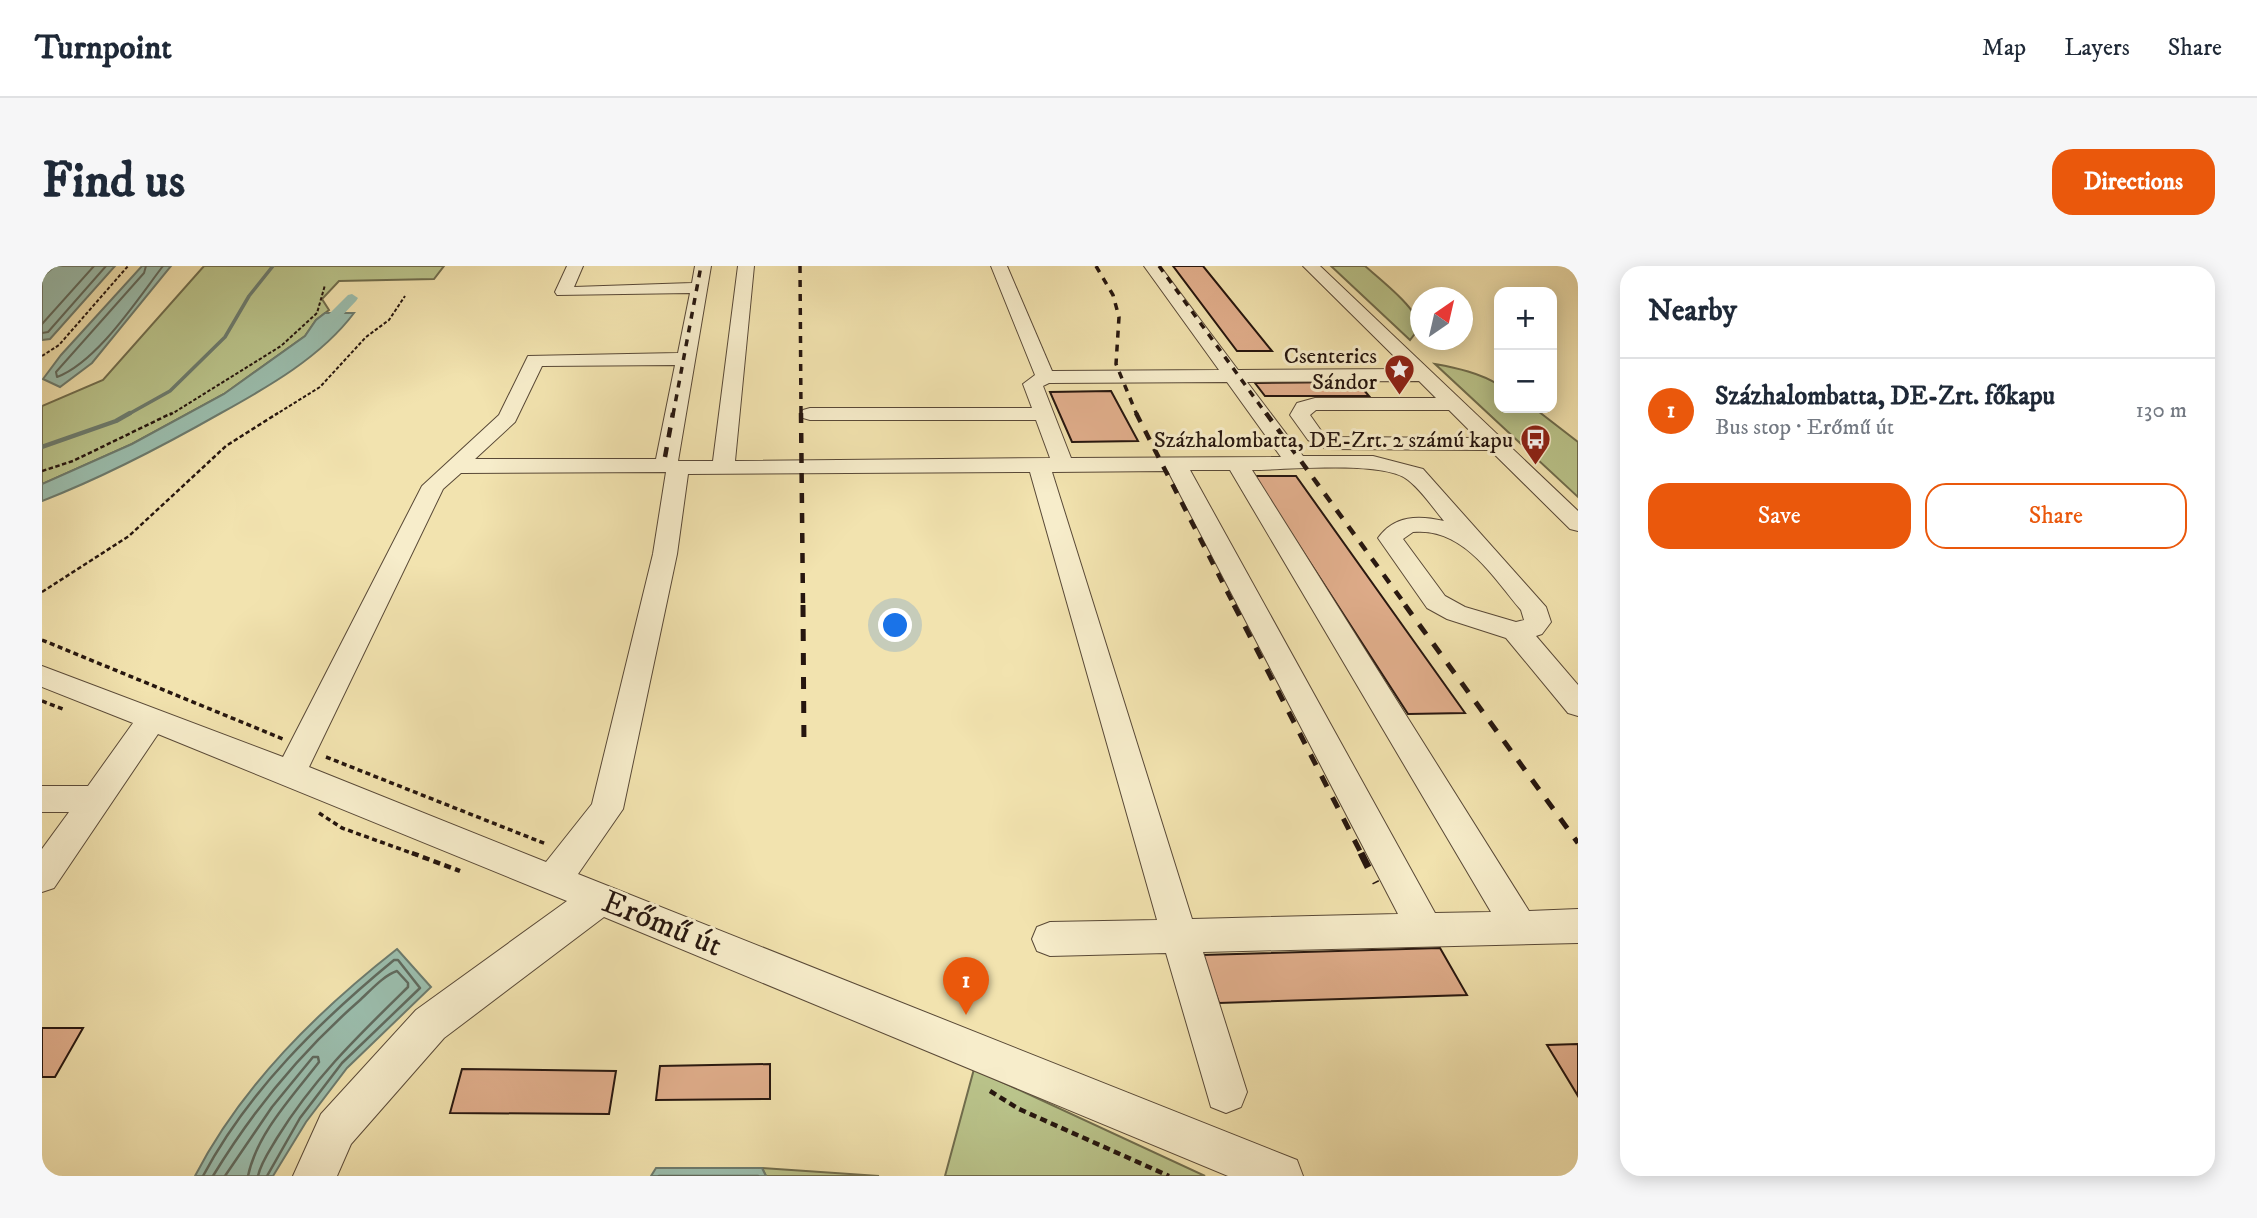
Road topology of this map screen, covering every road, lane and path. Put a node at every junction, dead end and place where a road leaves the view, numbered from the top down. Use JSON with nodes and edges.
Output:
{"nodes":[{"id":1,"x":128,"y":266,"type":"edge"},
{"id":2,"x":575,"y":266,"type":"edge"},
{"id":3,"x":703,"y":266,"type":"edge"},
{"id":4,"x":746,"y":266,"type":"edge"},
{"id":5,"x":999,"y":266,"type":"edge"},
{"id":6,"x":1152,"y":266,"type":"edge"},
{"id":7,"x":1311,"y":266,"type":"edge"},
{"id":8,"x":325,"y":285,"type":"dead end"},
{"id":9,"x":698,"y":288,"type":"junction"},
{"id":10,"x":405,"y":296,"type":"dead end"},
{"id":11,"x":42,"y":356,"type":"edge"},
{"id":12,"x":685,"y":359,"type":"junction"},
{"id":13,"x":1424,"y":375,"type":"junction"},
{"id":14,"x":1233,"y":376,"type":"junction"},
{"id":15,"x":1045,"y":377,"type":"junction"},
{"id":16,"x":946,"y":394,"type":"dead end"},
{"id":17,"x":1454,"y":404,"type":"junction"},
{"id":18,"x":810,"y":414,"type":"dead end"},
{"id":19,"x":1014,"y":414,"type":"junction"},
{"id":20,"x":1044,"y":414,"type":"junction"},
{"id":21,"x":1496,"y":444,"type":"junction"},
{"id":22,"x":1297,"y":463,"type":"junction"},
{"id":23,"x":1237,"y":464,"type":"junction"},
{"id":24,"x":1051,"y":465,"type":"junction"},
{"id":25,"x":1176,"y":465,"type":"junction"},
{"id":26,"x":457,"y":466,"type":"junction"},
{"id":27,"x":672,"y":467,"type":"junction"},
{"id":28,"x":723,"y":467,"type":"junction"},
{"id":29,"x":42,"y":471,"type":"edge"},
{"id":30,"x":1578,"y":524,"type":"edge"},
{"id":31,"x":1473,"y":540,"type":"junction"},
{"id":32,"x":42,"y":592,"type":"edge"},
{"id":33,"x":1516,"y":631,"type":"junction"},
{"id":34,"x":42,"y":676,"type":"edge"},
{"id":35,"x":1578,"y":705,"type":"edge"},
{"id":36,"x":153,"y":719,"type":"junction"},
{"id":37,"x":290,"y":773,"type":"junction"},
{"id":38,"x":42,"y":799,"type":"edge"},
{"id":39,"x":98,"y":799,"type":"junction"},
{"id":40,"x":42,"y":877,"type":"edge"},
{"id":41,"x":552,"y":879,"type":"junction"},
{"id":42,"x":602,"y":899,"type":"junction"},
{"id":43,"x":1578,"y":926,"type":"edge"},
{"id":44,"x":1520,"y":928,"type":"junction"},
{"id":45,"x":1426,"y":931,"type":"junction"},
{"id":46,"x":1180,"y":937,"type":"junction"},
{"id":47,"x":1050,"y":939,"type":"dead end"},
{"id":48,"x":1226,"y":1092,"type":"dead end"},
{"id":49,"x":315,"y":1176,"type":"edge"},
{"id":50,"x":1281,"y":1176,"type":"edge"}],
"edges":[{"from":1,"to":11,"type":"path"},
{"from":2,"to":9,"type":"street"},
{"from":3,"to":9,"type":"street"},
{"from":4,"to":28,"type":"street"},
{"from":5,"to":15,"type":"street"},
{"from":6,"to":14,"type":"street"},
{"from":7,"to":13,"type":"street"},
{"from":8,"to":29,"type":"path"},
{"from":9,"to":12,"type":"street"},
{"from":10,"to":32,"type":"path"},
{"from":12,"to":26,"type":"street"},
{"from":12,"to":27,"type":"street"},
{"from":13,"to":14,"type":"street"},
{"from":13,"to":17,"type":"street"},
{"from":14,"to":15,"type":"street"},
{"from":14,"to":22,"type":"street"},
{"from":15,"to":20,"type":"street"},
{"from":16,"to":19,"type":"street"},
{"from":17,"to":21,"type":"street"},
{"from":17,"to":21,"type":"street"},
{"from":18,"to":19,"type":"street"},
{"from":19,"to":20,"type":"street"},
{"from":20,"to":24,"type":"street"},
{"from":21,"to":30,"type":"street"},
{"from":22,"to":23,"type":"street"},
{"from":22,"to":31,"type":"street"},
{"from":23,"to":25,"type":"street"},
{"from":23,"to":44,"type":"street"},
{"from":24,"to":25,"type":"street"},
{"from":24,"to":28,"type":"street"},
{"from":24,"to":46,"type":"street"},
{"from":25,"to":45,"type":"street"},
{"from":26,"to":27,"type":"street"},
{"from":26,"to":37,"type":"street"},
{"from":27,"to":28,"type":"street"},
{"from":27,"to":41,"type":"street"},
{"from":31,"to":33,"type":"street"},
{"from":31,"to":33,"type":"street"},
{"from":33,"to":35,"type":"street"},
{"from":34,"to":36,"type":"street","name":"Erőmű út"},
{"from":36,"to":37,"type":"street","name":"Erőmű út"},
{"from":36,"to":39,"type":"street"},
{"from":37,"to":41,"type":"street","name":"Erőmű út"},
{"from":38,"to":39,"type":"street"},
{"from":39,"to":40,"type":"street"},
{"from":41,"to":42,"type":"street","name":"Erőmű út"},
{"from":42,"to":49,"type":"street"},
{"from":42,"to":50,"type":"street","name":"Erőmű út"},
{"from":43,"to":44,"type":"street"},
{"from":44,"to":45,"type":"street"},
{"from":45,"to":46,"type":"street"},
{"from":46,"to":47,"type":"street"},
{"from":46,"to":48,"type":"street"}]}
